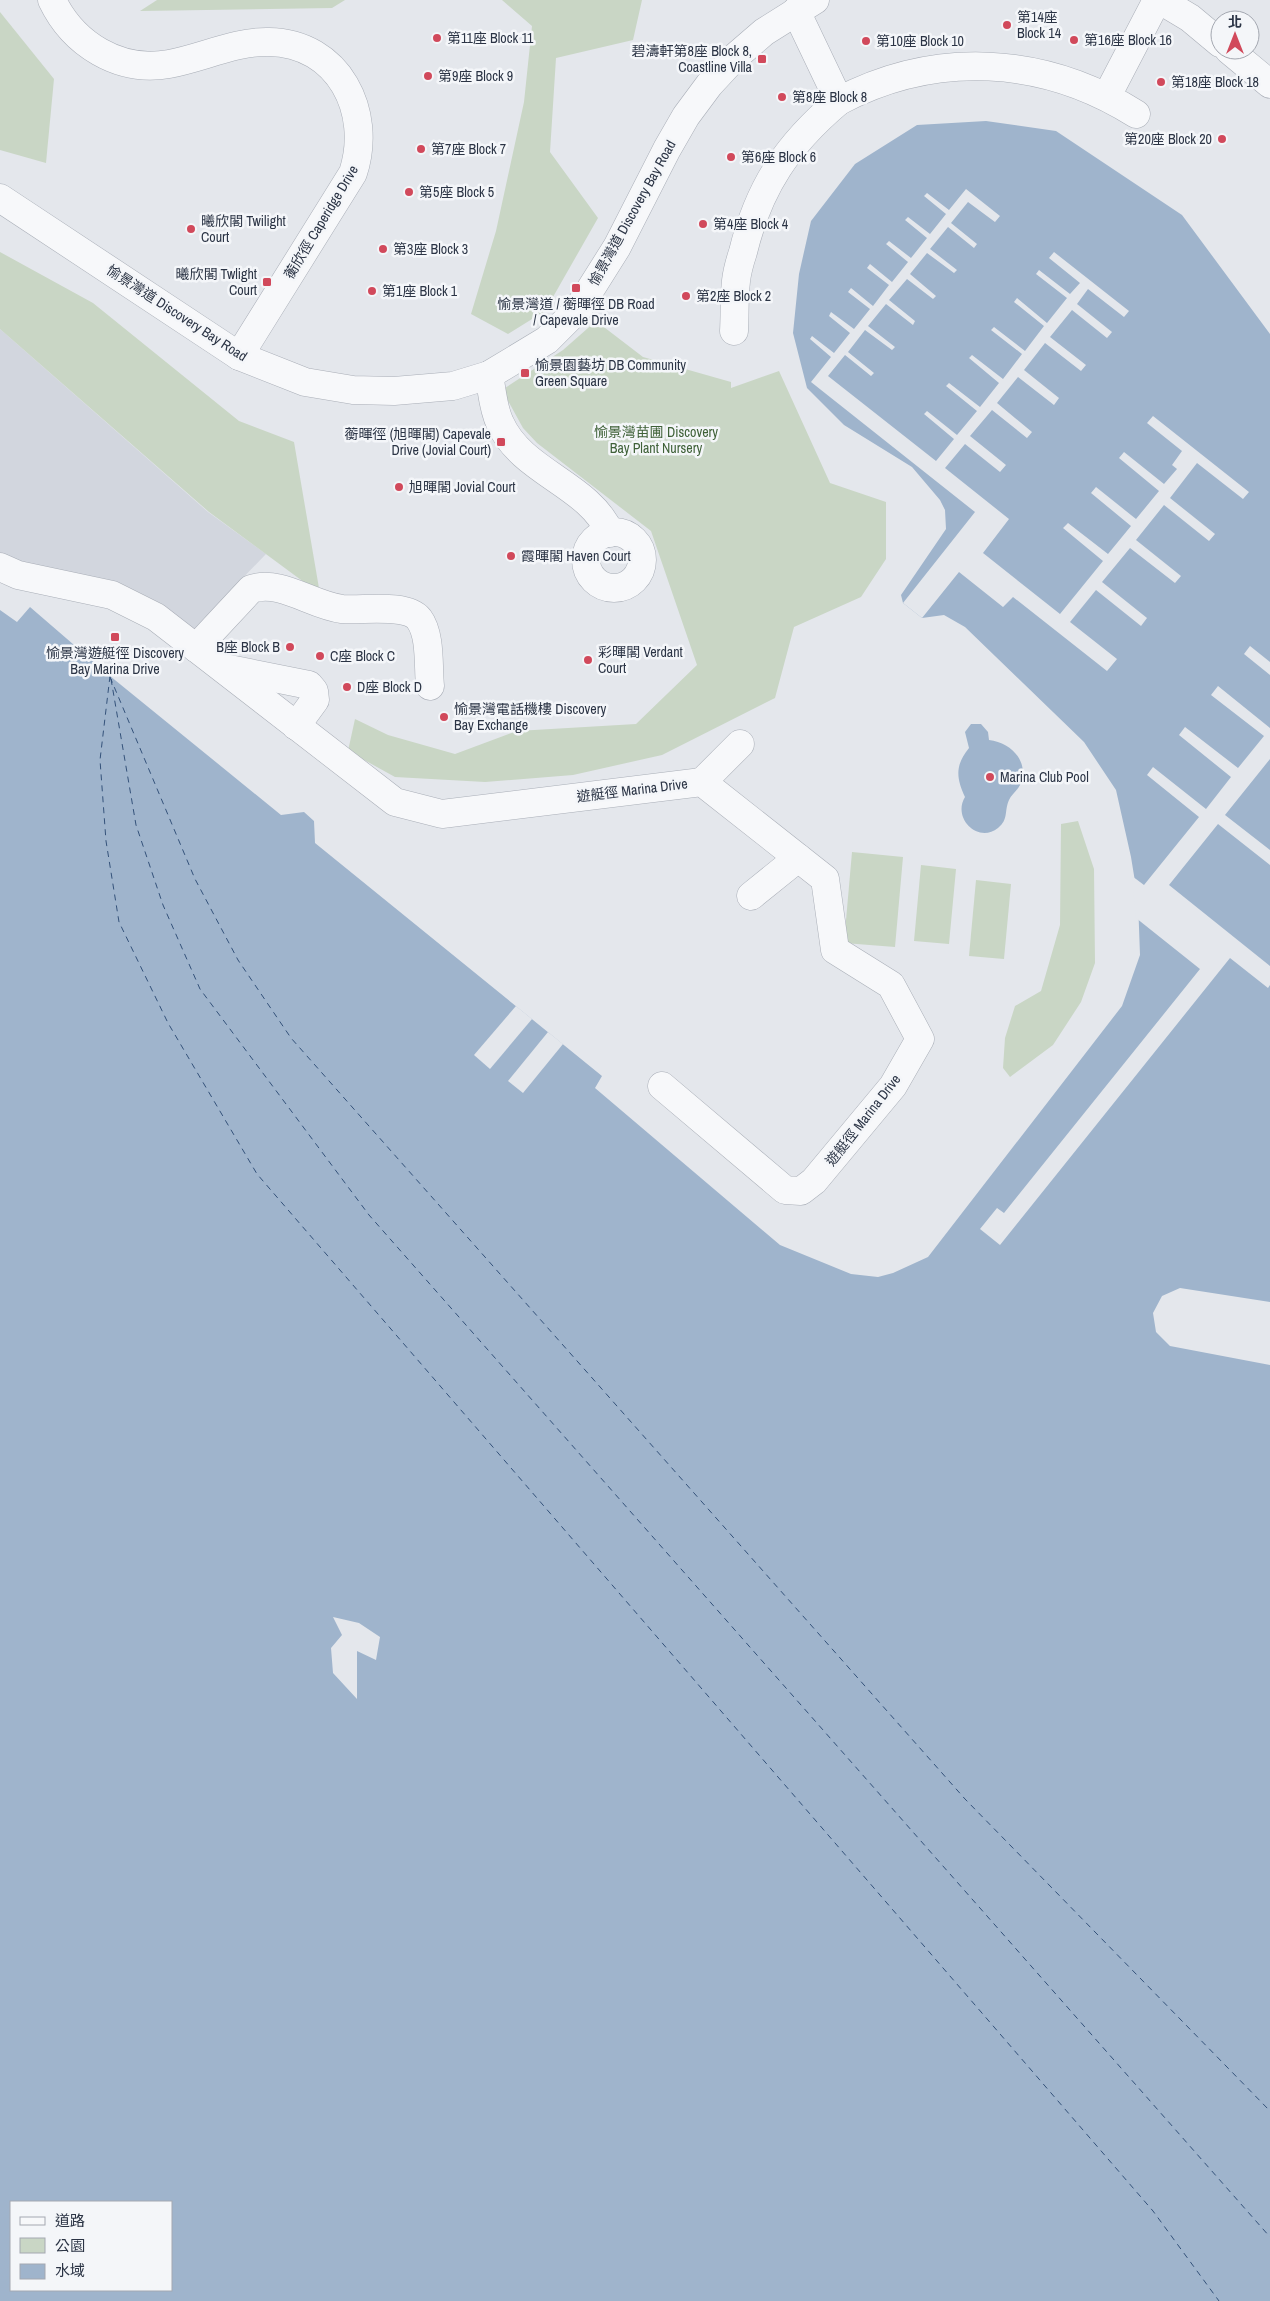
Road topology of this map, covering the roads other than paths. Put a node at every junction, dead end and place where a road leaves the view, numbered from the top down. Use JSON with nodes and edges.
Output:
{"nodes":[{"id":1,"x":52,"y":0,"type":"edge"},
{"id":2,"x":1158,"y":0,"type":"edge"},
{"id":3,"x":805,"y":5,"type":"edge"},
{"id":4,"x":1210,"y":35,"type":"edge"},
{"id":5,"x":1241,"y":60,"type":"edge"},
{"id":6,"x":1270,"y":84,"type":"edge"},
{"id":7,"x":1107,"y":96,"type":"junction"},
{"id":8,"x":839,"y":101,"type":"junction"},
{"id":9,"x":1136,"y":114,"type":"dead end"},
{"id":10,"x":0,"y":198,"type":"edge"},
{"id":11,"x":734,"y":331,"type":"dead end"},
{"id":12,"x":239,"y":356,"type":"junction"},
{"id":13,"x":489,"y":375,"type":"junction"},
{"id":14,"x":610,"y":533,"type":"dead end"},
{"id":15,"x":0,"y":566,"type":"edge"},
{"id":16,"x":196,"y":648,"type":"junction"},
{"id":17,"x":220,"y":667,"type":"junction"},
{"id":18,"x":430,"y":686,"type":"dead end"},
{"id":19,"x":296,"y":726,"type":"junction"},
{"id":20,"x":740,"y":744,"type":"dead end"},
{"id":21,"x":702,"y":782,"type":"junction"},
{"id":22,"x":798,"y":858,"type":"junction"},
{"id":23,"x":751,"y":896,"type":"dead end"},
{"id":24,"x":662,"y":1086,"type":"dead end"}],
"edges":[{"from":1,"to":12,"type":"street","name":"蘅欣徑 Caperidge Drive"},
{"from":2,"to":4,"type":"street"},
{"from":2,"to":7,"type":"street"},
{"from":3,"to":8,"type":"street"},
{"from":3,"to":13,"type":"street","name":"愉景灣道 Discovery Bay Road"},
{"from":5,"to":6,"type":"street"},
{"from":7,"to":8,"type":"street"},
{"from":7,"to":9,"type":"street"},
{"from":8,"to":11,"type":"street"},
{"from":10,"to":12,"type":"street","name":"愉景灣道 Discovery Bay Road"},
{"from":12,"to":13,"type":"street","name":"愉景灣道 Discovery Bay Road"},
{"from":13,"to":14,"type":"street"},
{"from":15,"to":16,"type":"street","name":"遊艇徑 Marina Drive"},
{"from":16,"to":17,"type":"street","name":"遊艇徑 Marina Drive"},
{"from":16,"to":18,"type":"street"},
{"from":17,"to":19,"type":"street","name":"遊艇徑 Marina Drive"},
{"from":17,"to":19,"type":"street"},
{"from":19,"to":21,"type":"street","name":"遊艇徑 Marina Drive"},
{"from":20,"to":21,"type":"street"},
{"from":21,"to":22,"type":"street","name":"遊艇徑 Marina Drive"},
{"from":22,"to":23,"type":"street"},
{"from":22,"to":24,"type":"street","name":"遊艇徑 Marina Drive"}]}
